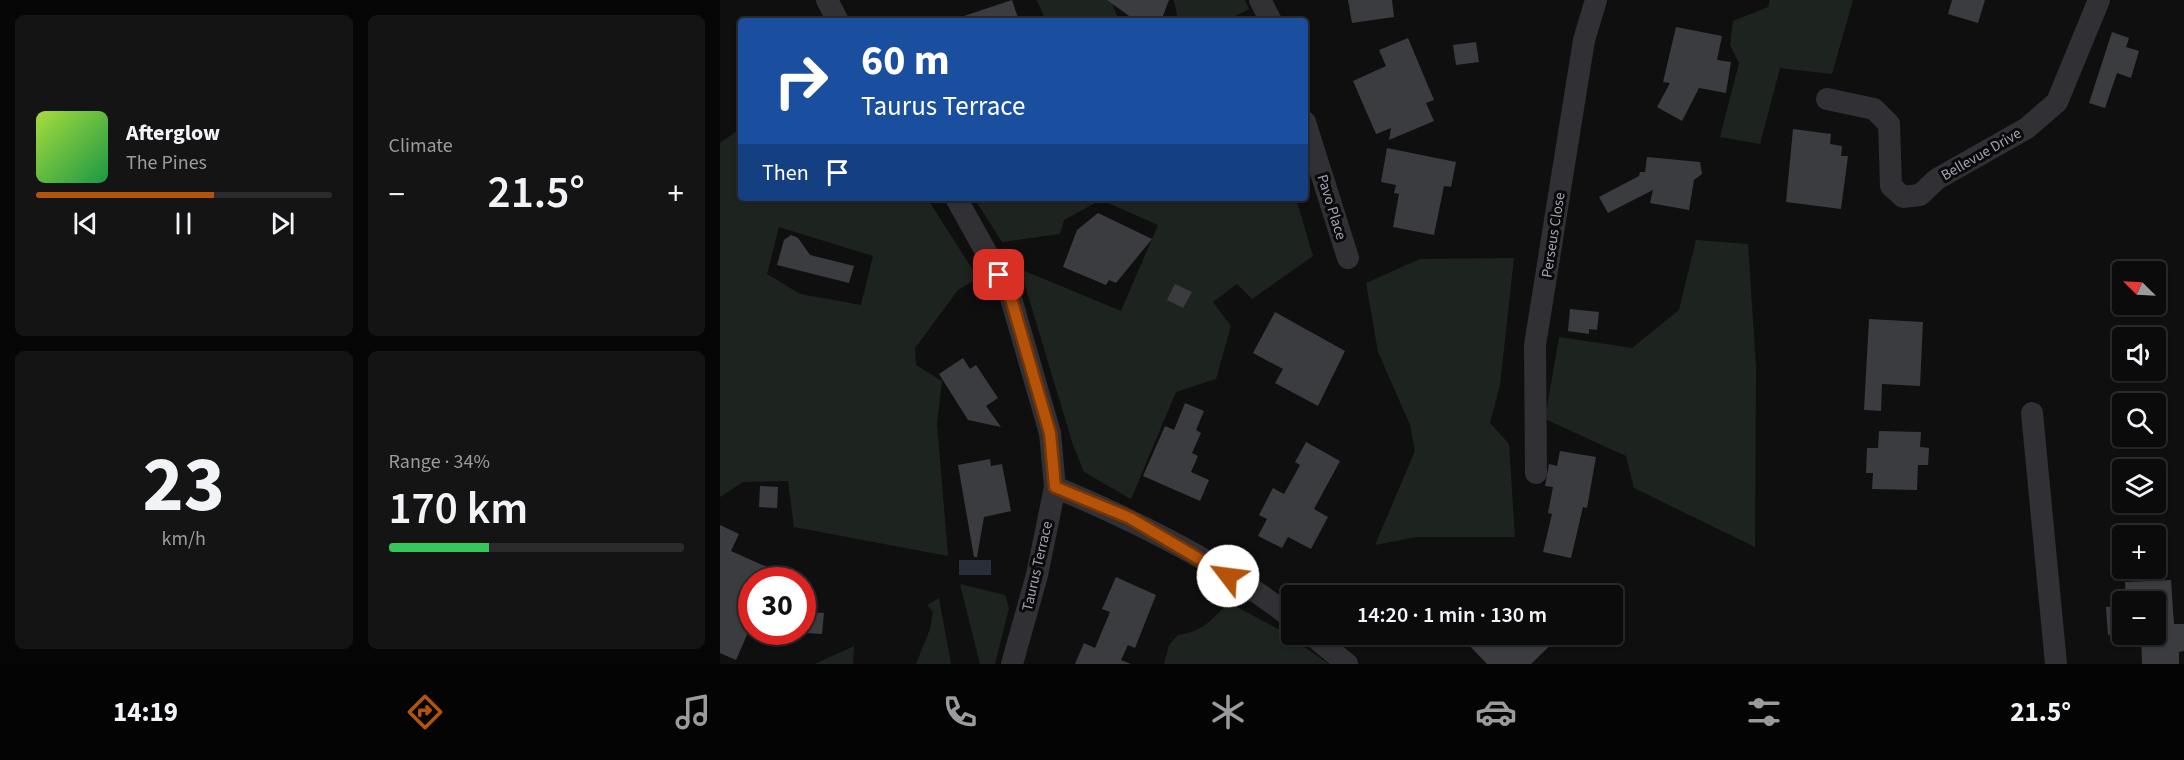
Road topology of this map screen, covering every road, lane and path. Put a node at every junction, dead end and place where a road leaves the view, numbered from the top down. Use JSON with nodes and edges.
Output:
{"nodes":[{"id":1,"x":827,"y":0,"type":"edge"},
{"id":2,"x":1260,"y":0,"type":"edge"},
{"id":3,"x":1596,"y":0,"type":"edge"},
{"id":4,"x":2099,"y":0,"type":"edge"},
{"id":5,"x":836,"y":18,"type":"edge"},
{"id":6,"x":1269,"y":18,"type":"edge"},
{"id":7,"x":1827,"y":99,"type":"dead end"},
{"id":8,"x":1308,"y":131,"type":"edge"},
{"id":9,"x":958,"y":201,"type":"edge"},
{"id":10,"x":1348,"y":258,"type":"dead end"},
{"id":11,"x":2032,"y":413,"type":"dead end"},
{"id":12,"x":1536,"y":473,"type":"dead end"},
{"id":13,"x":1055,"y":487,"type":"junction"},
{"id":14,"x":1281,"y":610,"type":"edge"},
{"id":15,"x":1324,"y":645,"type":"edge"},
{"id":16,"x":1012,"y":664,"type":"edge"},
{"id":17,"x":1347,"y":664,"type":"edge"},
{"id":18,"x":2056,"y":664,"type":"edge"}],
"edges":[{"from":1,"to":5,"type":"street"},
{"from":2,"to":6,"type":"street"},
{"from":3,"to":12,"type":"street","name":"Perseus Close"},
{"from":4,"to":7,"type":"street","name":"Bellevue Drive"},
{"from":8,"to":10,"type":"street","name":"Pavo Place"},
{"from":9,"to":13,"type":"street","name":"Taurus Terrace"},
{"from":11,"to":18,"type":"street"},
{"from":13,"to":14,"type":"street"},
{"from":13,"to":16,"type":"street","name":"Taurus Terrace"},
{"from":15,"to":17,"type":"street"}]}
